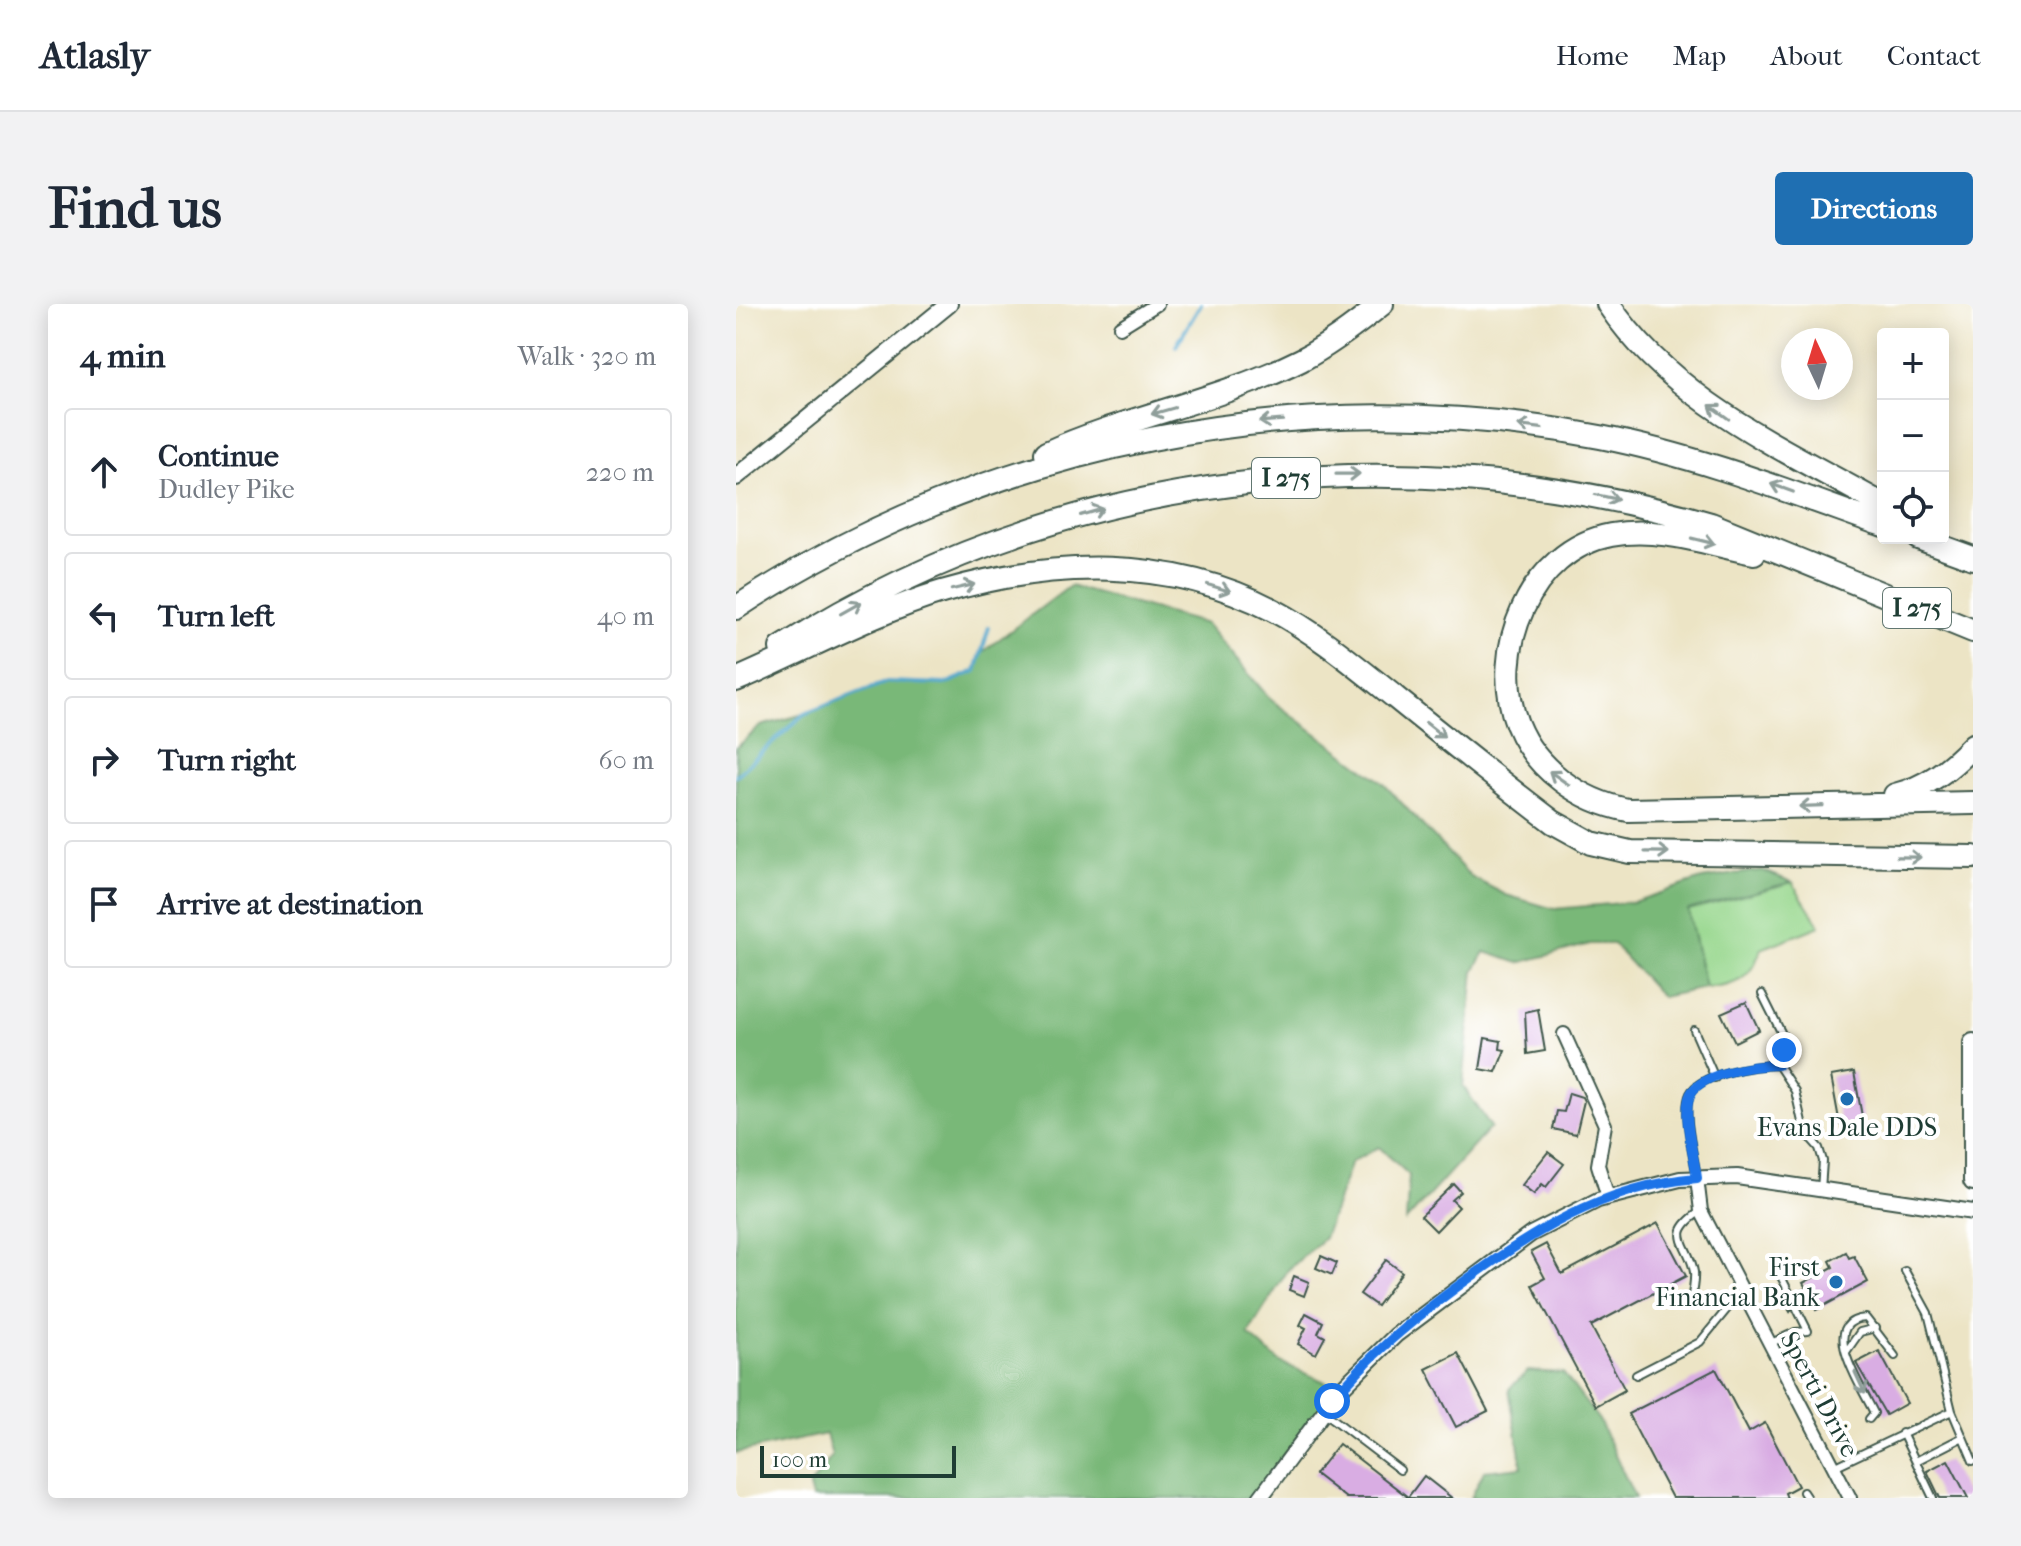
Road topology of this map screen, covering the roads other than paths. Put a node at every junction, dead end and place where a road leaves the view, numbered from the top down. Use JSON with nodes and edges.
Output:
{"nodes":[{"id":1,"x":949,"y":304,"type":"edge"},
{"id":2,"x":1157,"y":304,"type":"edge"},
{"id":3,"x":1382,"y":304,"type":"edge"},
{"id":4,"x":1608,"y":304,"type":"edge"},
{"id":5,"x":1120,"y":327,"type":"dead end"},
{"id":6,"x":736,"y":477,"type":"edge"},
{"id":7,"x":1877,"y":502,"type":"edge"},
{"id":8,"x":907,"y":515,"type":"junction"},
{"id":9,"x":1877,"y":523,"type":"edge"},
{"id":10,"x":1949,"y":542,"type":"edge"},
{"id":11,"x":1935,"y":544,"type":"edge"},
{"id":12,"x":1973,"y":557,"type":"edge"},
{"id":13,"x":1802,"y":561,"type":"junction"},
{"id":14,"x":736,"y":608,"type":"edge"},
{"id":15,"x":1973,"y":631,"type":"edge"},
{"id":16,"x":736,"y":678,"type":"edge"},
{"id":17,"x":1973,"y":745,"type":"edge"},
{"id":18,"x":1973,"y":803,"type":"edge"},
{"id":19,"x":1855,"y":804,"type":"junction"},
{"id":20,"x":1973,"y":857,"type":"edge"},
{"id":21,"x":1762,"y":994,"type":"dead end"},
{"id":22,"x":1694,"y":1030,"type":"dead end"},
{"id":23,"x":1564,"y":1034,"type":"dead end"},
{"id":24,"x":1973,"y":1043,"type":"edge"},
{"id":25,"x":1778,"y":1065,"type":"junction"},
{"id":26,"x":1715,"y":1078,"type":"junction"},
{"id":27,"x":1697,"y":1178,"type":"junction"},
{"id":28,"x":1973,"y":1181,"type":"edge"},
{"id":29,"x":1821,"y":1190,"type":"junction"},
{"id":30,"x":1608,"y":1197,"type":"junction"},
{"id":31,"x":1701,"y":1211,"type":"junction"},
{"id":32,"x":1973,"y":1212,"type":"edge"},
{"id":33,"x":1774,"y":1263,"type":"dead end"},
{"id":34,"x":1905,"y":1271,"type":"dead end"},
{"id":35,"x":1741,"y":1292,"type":"junction"},
{"id":36,"x":1791,"y":1296,"type":"dead end"},
{"id":37,"x":1690,"y":1305,"type":"dead end"},
{"id":38,"x":1797,"y":1309,"type":"dead end"},
{"id":39,"x":1876,"y":1328,"type":"junction"},
{"id":40,"x":1769,"y":1344,"type":"junction"},
{"id":41,"x":1846,"y":1352,"type":"junction"},
{"id":42,"x":1895,"y":1356,"type":"dead end"},
{"id":43,"x":1636,"y":1375,"type":"dead end"},
{"id":44,"x":1952,"y":1411,"type":"junction"},
{"id":45,"x":1324,"y":1412,"type":"junction"},
{"id":46,"x":1869,"y":1419,"type":"dead end"},
{"id":47,"x":1902,"y":1433,"type":"junction"},
{"id":48,"x":1963,"y":1437,"type":"junction"},
{"id":49,"x":1916,"y":1461,"type":"junction"},
{"id":50,"x":1973,"y":1461,"type":"edge"},
{"id":51,"x":1834,"y":1467,"type":"junction"},
{"id":52,"x":1400,"y":1470,"type":"dead end"},
{"id":53,"x":1260,"y":1498,"type":"edge"},
{"id":54,"x":1850,"y":1498,"type":"edge"},
{"id":55,"x":1933,"y":1498,"type":"edge"}],
"edges":[{"from":1,"to":6,"type":"main road"},
{"from":2,"to":5,"type":"street"},
{"from":3,"to":8,"type":"highway","one_way":true},
{"from":7,"to":4,"type":"highway","one_way":true},
{"from":9,"to":8,"type":"highway","number":"I 275","one_way":true},
{"from":8,"to":14,"type":"highway","number":"I 275"},
{"from":10,"to":12,"type":"highway"},
{"from":11,"to":12,"type":"highway","number":"I 275"},
{"from":13,"to":15,"type":"highway","number":"I 275"},
{"from":16,"to":13,"type":"highway","number":"I 275","one_way":true},
{"from":19,"to":13,"type":"highway","one_way":true},
{"from":16,"to":20,"type":"highway","one_way":true},
{"from":17,"to":19,"type":"highway"},
{"from":18,"to":19,"type":"highway"},
{"from":21,"to":25,"type":"lane"},
{"from":22,"to":26,"type":"lane"},
{"from":23,"to":30,"type":"street"},
{"from":24,"to":28,"type":"main road"},
{"from":25,"to":26,"type":"lane"},
{"from":25,"to":29,"type":"lane"},
{"from":26,"to":27,"type":"lane"},
{"from":27,"to":29,"type":"street"},
{"from":27,"to":30,"type":"street"},
{"from":27,"to":31,"type":"street","name":"Sperti Drive"},
{"from":29,"to":32,"type":"street"},
{"from":30,"to":45,"type":"street"},
{"from":31,"to":35,"type":"street","name":"Sperti Drive"},
{"from":31,"to":37,"type":"lane"},
{"from":33,"to":36,"type":"lane"},
{"from":34,"to":44,"type":"lane"},
{"from":35,"to":40,"type":"street","name":"Sperti Drive"},
{"from":35,"to":43,"type":"lane"},
{"from":38,"to":40,"type":"lane"},
{"from":39,"to":41,"type":"lane"},
{"from":39,"to":41,"type":"lane"},
{"from":39,"to":42,"type":"lane"},
{"from":40,"to":51,"type":"street","name":"Sperti Drive"},
{"from":41,"to":46,"type":"lane","one_way":true},
{"from":44,"to":47,"type":"lane"},
{"from":44,"to":48,"type":"lane"},
{"from":45,"to":52,"type":"lane"},
{"from":45,"to":53,"type":"street"},
{"from":47,"to":49,"type":"lane"},
{"from":47,"to":51,"type":"lane"},
{"from":48,"to":49,"type":"lane"},
{"from":48,"to":50,"type":"lane"},
{"from":49,"to":55,"type":"lane"},
{"from":51,"to":54,"type":"street","name":"Sperti Drive"}]}
